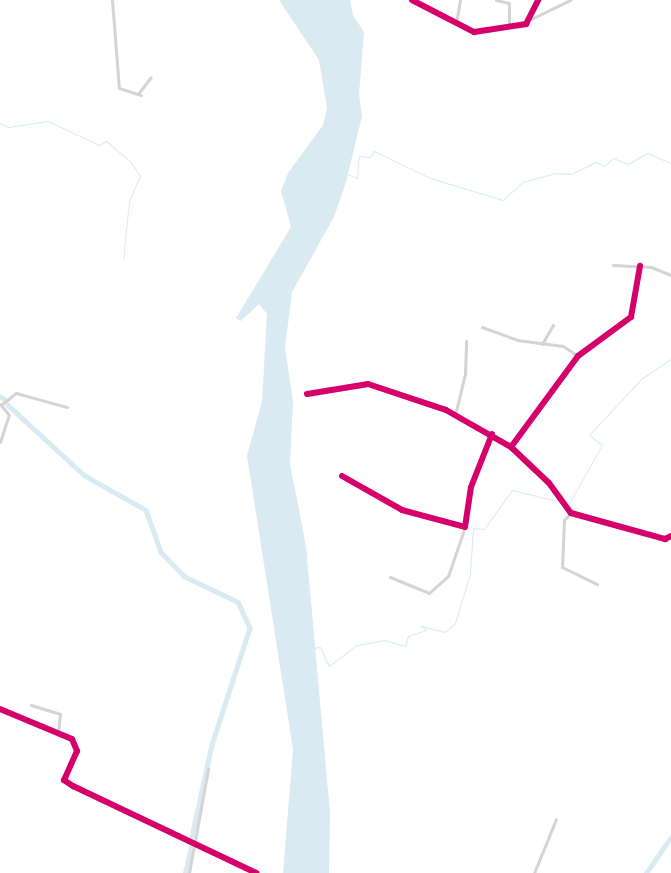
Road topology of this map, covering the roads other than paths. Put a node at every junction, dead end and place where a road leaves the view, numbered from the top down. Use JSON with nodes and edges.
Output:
{"nodes":[{"id":1,"x":112,"y":0,"type":"edge"},
{"id":2,"x":412,"y":0,"type":"edge"},
{"id":3,"x":460,"y":0,"type":"edge"},
{"id":4,"x":496,"y":0,"type":"edge"},
{"id":5,"x":538,"y":0,"type":"edge"},
{"id":6,"x":570,"y":0,"type":"edge"},
{"id":7,"x":528,"y":20,"type":"junction"},
{"id":8,"x":456,"y":24,"type":"junction"},
{"id":9,"x":509,"y":26,"type":"junction"},
{"id":10,"x":151,"y":76,"type":"dead end"},
{"id":11,"x":613,"y":265,"type":"dead end"},
{"id":12,"x":640,"y":266,"type":"junction"},
{"id":13,"x":671,"y":275,"type":"edge"},
{"id":14,"x":553,"y":325,"type":"dead end"},
{"id":15,"x":482,"y":327,"type":"dead end"},
{"id":16,"x":466,"y":341,"type":"dead end"},
{"id":17,"x":542,"y":344,"type":"junction"},
{"id":18,"x":578,"y":356,"type":"junction"},
{"id":19,"x":307,"y":394,"type":"dead end"},
{"id":20,"x":1,"y":404,"type":"edge"},
{"id":21,"x":67,"y":407,"type":"dead end"},
{"id":22,"x":454,"y":415,"type":"junction"},
{"id":23,"x":492,"y":434,"type":"junction"},
{"id":24,"x":0,"y":442,"type":"edge"},
{"id":25,"x":511,"y":447,"type":"junction"},
{"id":26,"x":342,"y":476,"type":"dead end"},
{"id":27,"x":571,"y":513,"type":"junction"},
{"id":28,"x":465,"y":526,"type":"junction"},
{"id":29,"x":671,"y":536,"type":"edge"},
{"id":30,"x":665,"y":539,"type":"junction"},
{"id":31,"x":671,"y":542,"type":"edge"},
{"id":32,"x":390,"y":577,"type":"dead end"},
{"id":33,"x":597,"y":584,"type":"dead end"},
{"id":34,"x":31,"y":705,"type":"dead end"},
{"id":35,"x":0,"y":710,"type":"edge"},
{"id":36,"x":58,"y":734,"type":"junction"},
{"id":37,"x":208,"y":768,"type":"dead end"},
{"id":38,"x":556,"y":819,"type":"dead end"},
{"id":39,"x":196,"y":842,"type":"junction"},
{"id":40,"x":189,"y":873,"type":"edge"},
{"id":41,"x":256,"y":873,"type":"edge"},
{"id":42,"x":534,"y":873,"type":"edge"}],
"edges":[{"from":1,"to":10,"type":"street"},
{"from":2,"to":8,"type":"street"},
{"from":3,"to":8,"type":"street"},
{"from":4,"to":9,"type":"street"},
{"from":5,"to":7,"type":"street"},
{"from":6,"to":7,"type":"street"},
{"from":7,"to":9,"type":"street"},
{"from":8,"to":9,"type":"street"},
{"from":11,"to":12,"type":"street"},
{"from":12,"to":13,"type":"street"},
{"from":12,"to":18,"type":"street"},
{"from":14,"to":17,"type":"street"},
{"from":15,"to":17,"type":"street"},
{"from":16,"to":22,"type":"street"},
{"from":17,"to":18,"type":"street"},
{"from":18,"to":25,"type":"street"},
{"from":19,"to":22,"type":"street"},
{"from":20,"to":21,"type":"street"},
{"from":20,"to":24,"type":"street"},
{"from":22,"to":23,"type":"street"},
{"from":23,"to":25,"type":"street"},
{"from":23,"to":28,"type":"street"},
{"from":25,"to":27,"type":"street"},
{"from":26,"to":28,"type":"street"},
{"from":27,"to":30,"type":"street"},
{"from":27,"to":33,"type":"street"},
{"from":28,"to":32,"type":"street"},
{"from":29,"to":30,"type":"street"},
{"from":30,"to":31,"type":"street"},
{"from":34,"to":36,"type":"street"},
{"from":35,"to":36,"type":"street"},
{"from":36,"to":39,"type":"street"},
{"from":37,"to":39,"type":"street"},
{"from":38,"to":42,"type":"street"},
{"from":39,"to":40,"type":"street"},
{"from":39,"to":41,"type":"street"}]}
